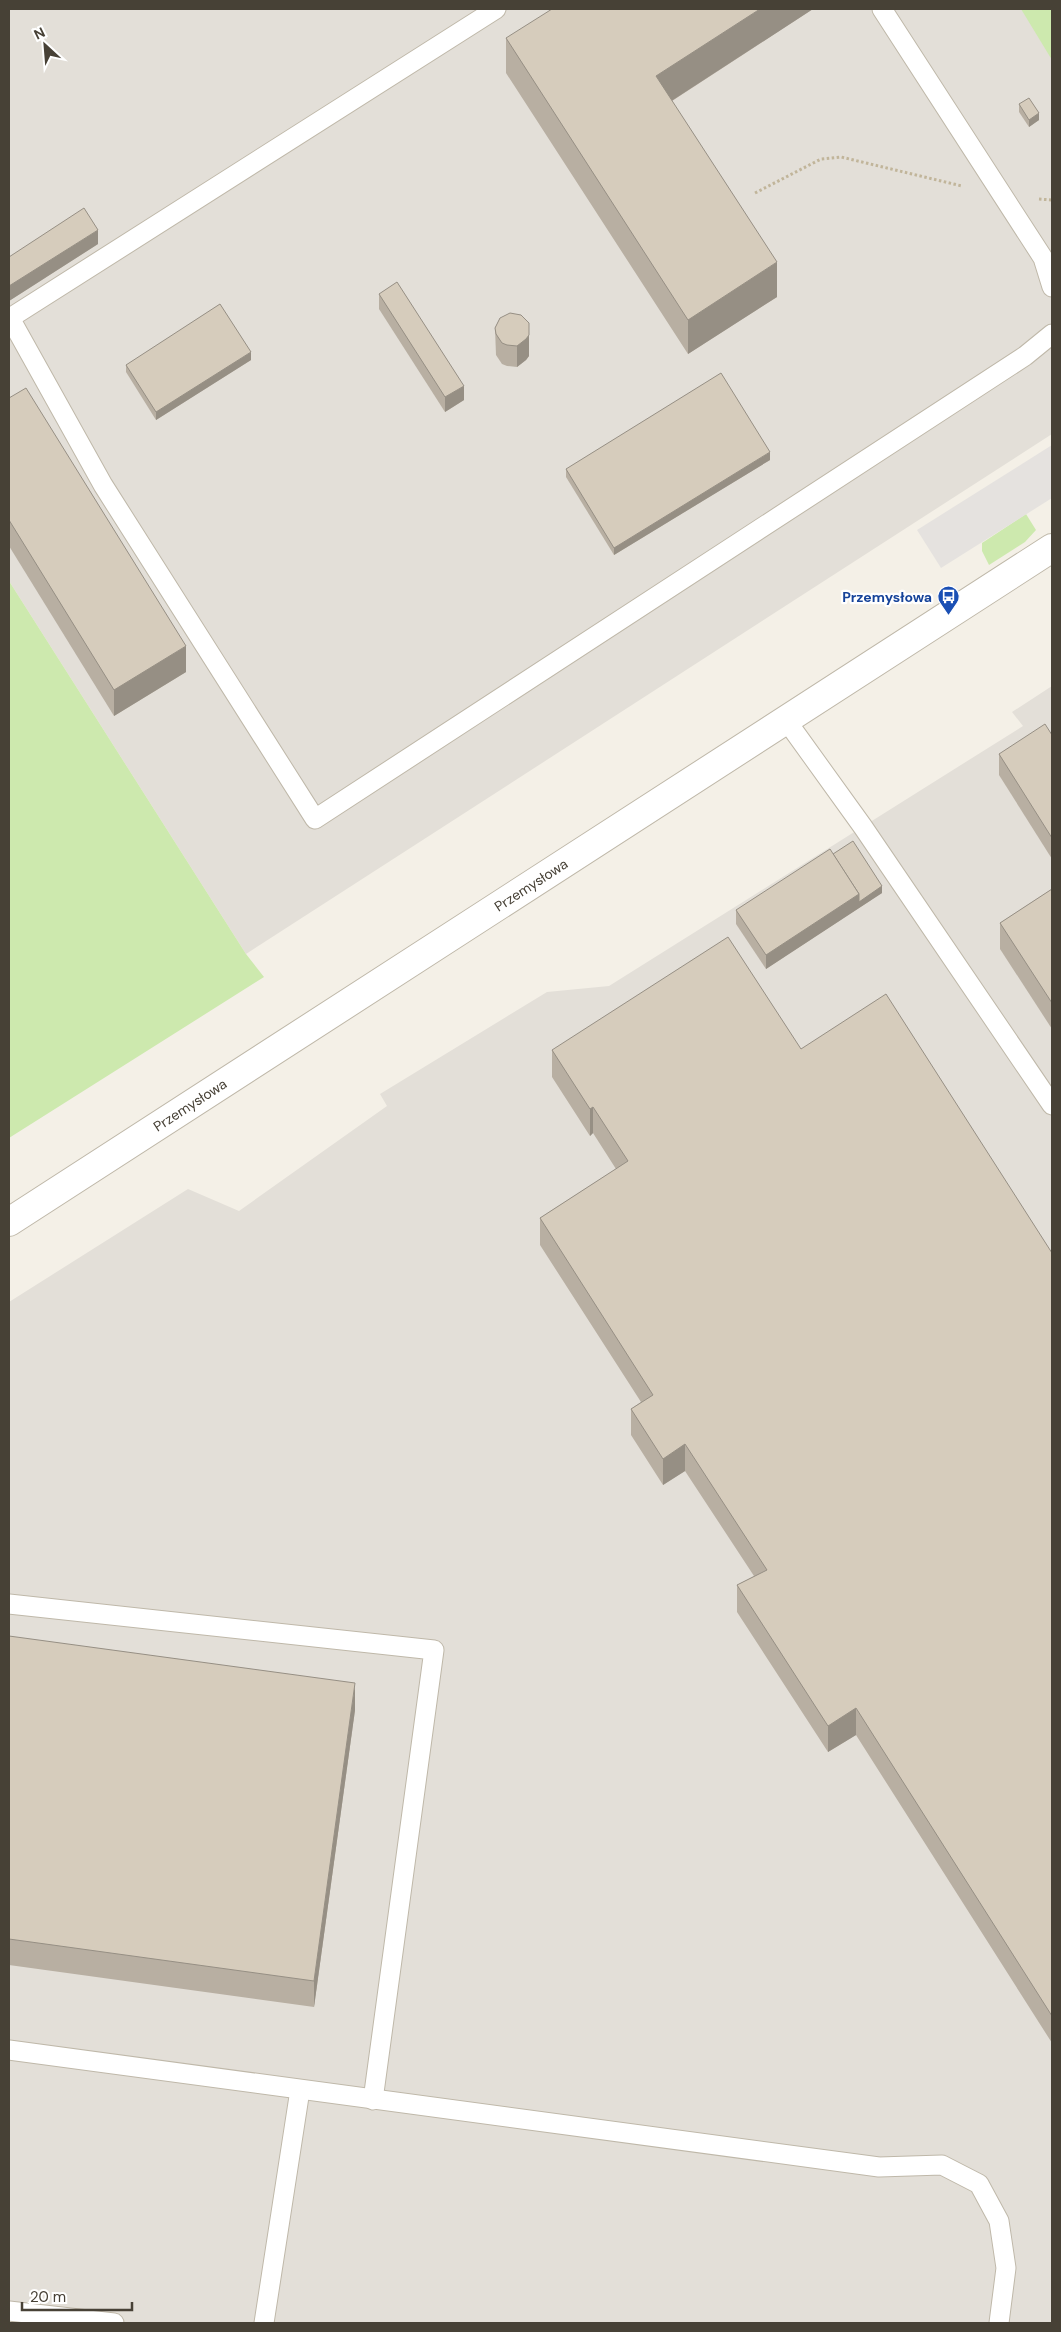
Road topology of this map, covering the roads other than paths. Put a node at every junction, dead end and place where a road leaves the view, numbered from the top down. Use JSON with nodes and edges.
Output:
{"nodes":[{"id":1,"x":496,"y":9,"type":"edge"},
{"id":2,"x":882,"y":9,"type":"edge"},
{"id":3,"x":1052,"y":287,"type":"edge"},
{"id":4,"x":1052,"y":334,"type":"edge"},
{"id":5,"x":1052,"y":548,"type":"edge"},
{"id":6,"x":786,"y":720,"type":"junction"},
{"id":7,"x":1052,"y":1104,"type":"edge"},
{"id":8,"x":9,"y":1222,"type":"edge"},
{"id":9,"x":9,"y":1604,"type":"edge"},
{"id":10,"x":9,"y":2050,"type":"edge"},
{"id":11,"x":300,"y":2090,"type":"junction"},
{"id":12,"x":373,"y":2100,"type":"junction"},
{"id":13,"x":9,"y":2311,"type":"edge"},
{"id":14,"x":114,"y":2323,"type":"edge"},
{"id":15,"x":264,"y":2323,"type":"edge"},
{"id":16,"x":999,"y":2323,"type":"edge"}],
"edges":[{"from":1,"to":4,"type":"lane"},
{"from":2,"to":3,"type":"lane"},
{"from":5,"to":6,"type":"street","name":"Przemysłowa"},
{"from":6,"to":7,"type":"lane"},
{"from":6,"to":8,"type":"street","name":"Przemysłowa"},
{"from":9,"to":12,"type":"lane"},
{"from":10,"to":11,"type":"lane"},
{"from":11,"to":12,"type":"lane"},
{"from":11,"to":15,"type":"lane"},
{"from":12,"to":16,"type":"lane"},
{"from":13,"to":14,"type":"lane"}]}
